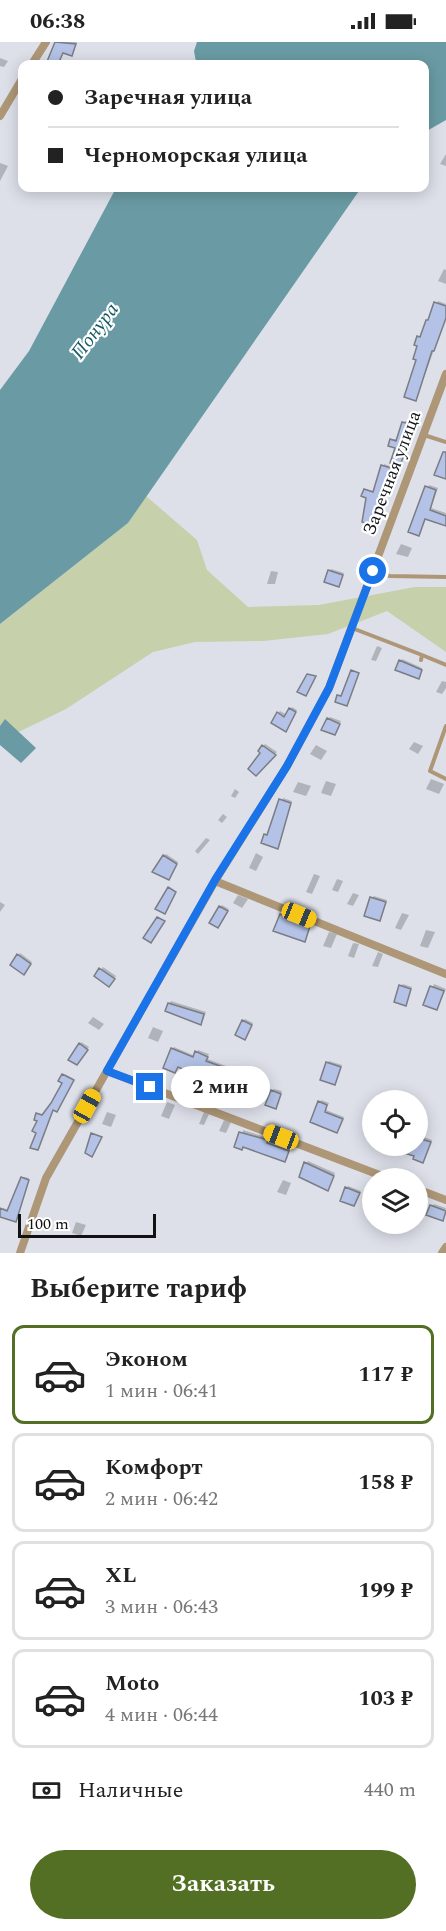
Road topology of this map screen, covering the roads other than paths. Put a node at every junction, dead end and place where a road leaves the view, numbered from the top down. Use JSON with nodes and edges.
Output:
{"nodes":[{"id":1,"x":46,"y":42,"type":"edge"},
{"id":2,"x":35,"y":60,"type":"edge"},
{"id":3,"x":18,"y":87,"type":"edge"},
{"id":4,"x":0,"y":116,"type":"edge"},
{"id":5,"x":446,"y":374,"type":"edge"},
{"id":6,"x":424,"y":435,"type":"junction"},
{"id":7,"x":446,"y":442,"type":"edge"},
{"id":8,"x":373,"y":571,"type":"junction"},
{"id":9,"x":446,"y":577,"type":"edge"},
{"id":10,"x":351,"y":627,"type":"junction"},
{"id":11,"x":446,"y":665,"type":"edge"},
{"id":12,"x":446,"y":726,"type":"edge"},
{"id":13,"x":446,"y":780,"type":"edge"},
{"id":14,"x":215,"y":880,"type":"junction"},
{"id":15,"x":446,"y":974,"type":"edge"},
{"id":16,"x":107,"y":1071,"type":"junction"},
{"id":17,"x":362,"y":1168,"type":"edge"},
{"id":18,"x":428,"y":1193,"type":"edge"},
{"id":19,"x":446,"y":1200,"type":"edge"},
{"id":20,"x":446,"y":1247,"type":"edge"},
{"id":21,"x":20,"y":1253,"type":"edge"},
{"id":22,"x":442,"y":1253,"type":"edge"}],
"edges":[{"from":1,"to":2,"type":"street"},
{"from":3,"to":4,"type":"street"},
{"from":5,"to":6,"type":"street","name":"Заречная улица"},
{"from":6,"to":7,"type":"lane"},
{"from":6,"to":8,"type":"street","name":"Заречная улица"},
{"from":8,"to":9,"type":"lane"},
{"from":8,"to":10,"type":"street","name":"Заречная улица"},
{"from":10,"to":11,"type":"lane"},
{"from":10,"to":14,"type":"street","name":"Заречная улица"},
{"from":12,"to":13,"type":"lane"},
{"from":14,"to":15,"type":"street"},
{"from":14,"to":16,"type":"street","name":"Заречная улица"},
{"from":16,"to":17,"type":"street"},
{"from":16,"to":21,"type":"street","name":"Заречная улица"},
{"from":18,"to":19,"type":"street"},
{"from":20,"to":22,"type":"street"}]}
